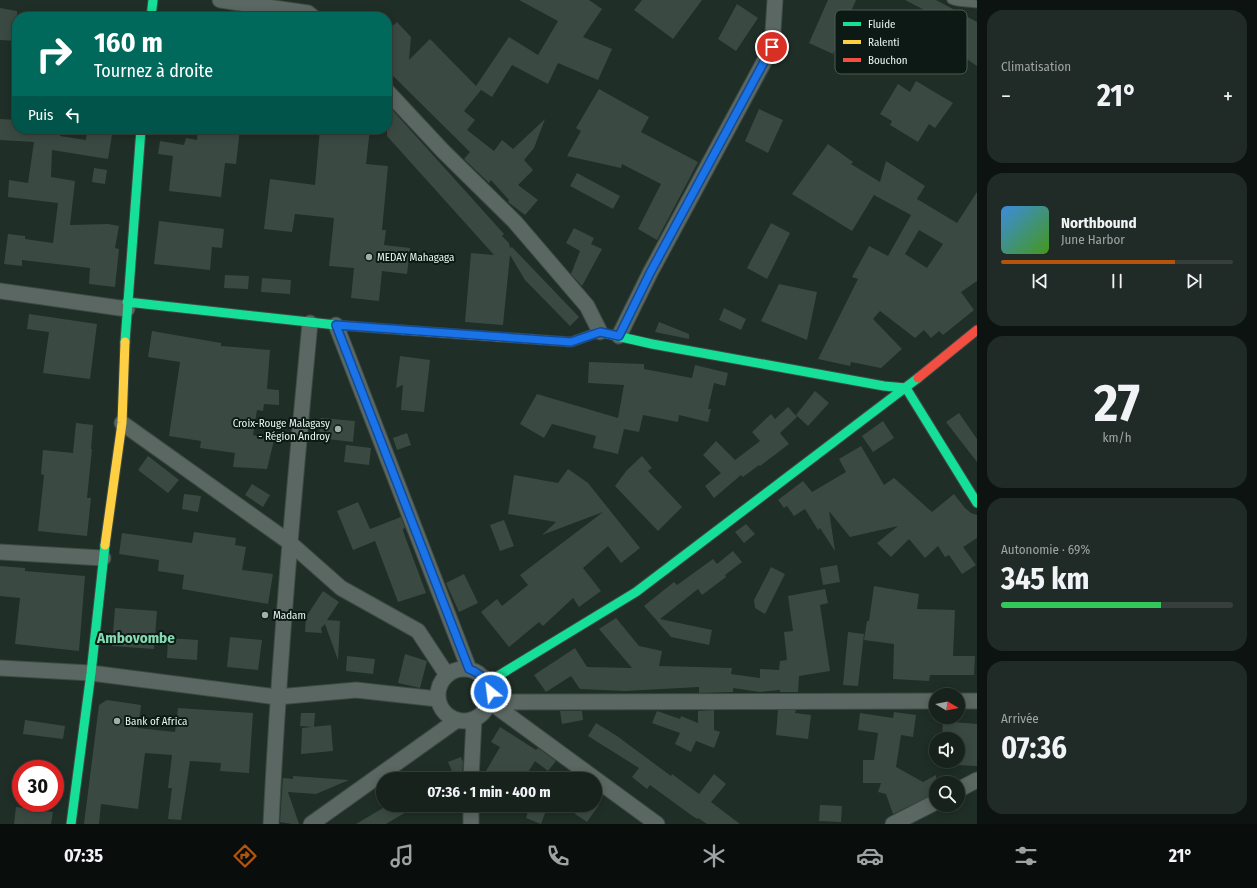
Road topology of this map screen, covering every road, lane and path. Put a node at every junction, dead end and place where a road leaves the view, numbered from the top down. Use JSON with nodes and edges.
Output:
{"nodes":[{"id":1,"x":153,"y":0,"type":"edge"},
{"id":2,"x":220,"y":0,"type":"edge"},
{"id":3,"x":775,"y":0,"type":"edge"},
{"id":4,"x":950,"y":0,"type":"edge"},
{"id":5,"x":977,"y":4,"type":"edge"},
{"id":6,"x":152,"y":12,"type":"edge"},
{"id":7,"x":301,"y":12,"type":"edge"},
{"id":8,"x":392,"y":95,"type":"edge"},
{"id":9,"x":141,"y":134,"type":"edge"},
{"id":10,"x":0,"y":291,"type":"edge"},
{"id":11,"x":127,"y":305,"type":"junction"},
{"id":12,"x":310,"y":323,"type":"junction"},
{"id":13,"x":336,"y":325,"type":"junction"},
{"id":14,"x":977,"y":330,"type":"edge"},
{"id":15,"x":600,"y":332,"type":"junction"},
{"id":16,"x":619,"y":336,"type":"junction"},
{"id":17,"x":906,"y":388,"type":"junction"},
{"id":18,"x":122,"y":423,"type":"junction"},
{"id":19,"x":977,"y":503,"type":"edge"},
{"id":20,"x":289,"y":542,"type":"junction"},
{"id":21,"x":0,"y":552,"type":"edge"},
{"id":22,"x":103,"y":558,"type":"junction"},
{"id":23,"x":0,"y":668,"type":"edge"},
{"id":24,"x":469,"y":669,"type":"junction"},
{"id":25,"x":91,"y":673,"type":"junction"},
{"id":26,"x":447,"y":675,"type":"junction"},
{"id":27,"x":488,"y":682,"type":"junction"},
{"id":28,"x":277,"y":697,"type":"junction"},
{"id":29,"x":438,"y":699,"type":"junction"},
{"id":30,"x":929,"y":701,"type":"edge"},
{"id":31,"x":965,"y":701,"type":"edge"},
{"id":32,"x":977,"y":701,"type":"edge"},
{"id":33,"x":490,"y":702,"type":"junction"},
{"id":34,"x":457,"y":720,"type":"junction"},
{"id":35,"x":474,"y":720,"type":"junction"},
{"id":36,"x":471,"y":772,"type":"edge"},
{"id":37,"x":977,"y":780,"type":"edge"},
{"id":38,"x":965,"y":786,"type":"edge"},
{"id":39,"x":929,"y":806,"type":"edge"},
{"id":40,"x":471,"y":812,"type":"edge"},
{"id":41,"x":71,"y":824,"type":"edge"},
{"id":42,"x":271,"y":824,"type":"edge"},
{"id":43,"x":311,"y":824,"type":"edge"},
{"id":44,"x":472,"y":824,"type":"edge"},
{"id":45,"x":657,"y":824,"type":"edge"},
{"id":46,"x":893,"y":824,"type":"edge"}],
"edges":[{"from":1,"to":6,"type":"street"},
{"from":2,"to":7,"type":"street"},
{"from":3,"to":16,"type":"street"},
{"from":4,"to":5,"type":"lane"},
{"from":8,"to":15,"type":"street"},
{"from":9,"to":11,"type":"street"},
{"from":10,"to":11,"type":"street"},
{"from":11,"to":12,"type":"street"},
{"from":11,"to":18,"type":"street"},
{"from":12,"to":13,"type":"street"},
{"from":12,"to":20,"type":"street"},
{"from":13,"to":15,"type":"street"},
{"from":13,"to":24,"type":"street"},
{"from":14,"to":17,"type":"street"},
{"from":15,"to":16,"type":"street"},
{"from":16,"to":17,"type":"street"},
{"from":17,"to":19,"type":"street"},
{"from":17,"to":27,"type":"street"},
{"from":18,"to":20,"type":"street"},
{"from":18,"to":22,"type":"street"},
{"from":20,"to":26,"type":"street"},
{"from":20,"to":28,"type":"street"},
{"from":21,"to":22,"type":"street"},
{"from":22,"to":25,"type":"street"},
{"from":23,"to":25,"type":"street"},
{"from":24,"to":26,"type":"street"},
{"from":24,"to":27,"type":"street"},
{"from":25,"to":28,"type":"street"},
{"from":25,"to":41,"type":"street"},
{"from":26,"to":29,"type":"street"},
{"from":27,"to":33,"type":"street"},
{"from":28,"to":29,"type":"street"},
{"from":28,"to":42,"type":"street"},
{"from":29,"to":34,"type":"street"},
{"from":30,"to":33,"type":"street"},
{"from":31,"to":32,"type":"street"},
{"from":33,"to":35,"type":"street"},
{"from":33,"to":45,"type":"street"},
{"from":34,"to":35,"type":"street"},
{"from":34,"to":43,"type":"street"},
{"from":35,"to":36,"type":"street"},
{"from":37,"to":38,"type":"street"},
{"from":39,"to":46,"type":"street"},
{"from":40,"to":44,"type":"street"}]}
